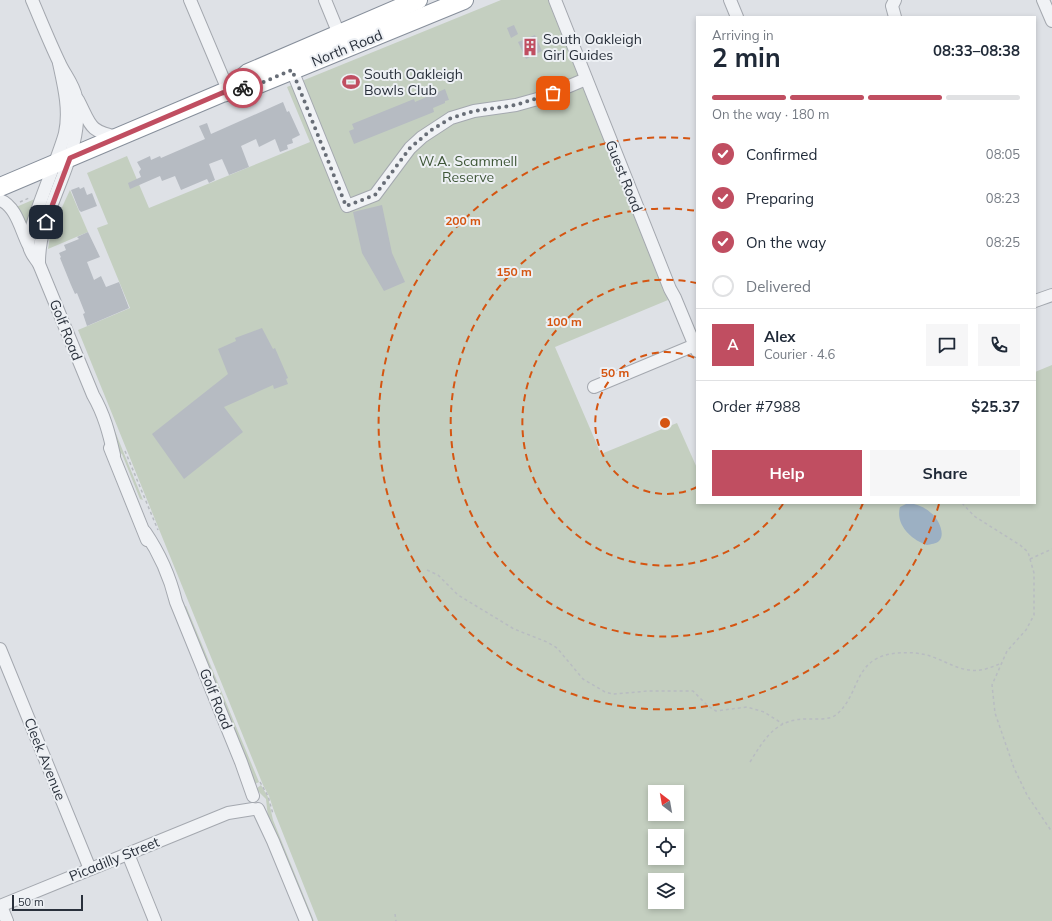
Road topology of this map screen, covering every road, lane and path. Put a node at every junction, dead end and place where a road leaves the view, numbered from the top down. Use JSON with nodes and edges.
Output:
{"nodes":[{"id":1,"x":32,"y":0,"type":"edge"},
{"id":2,"x":190,"y":0,"type":"edge"},
{"id":3,"x":325,"y":0,"type":"edge"},
{"id":4,"x":418,"y":0,"type":"edge"},
{"id":5,"x":464,"y":0,"type":"edge"},
{"id":6,"x":555,"y":0,"type":"edge"},
{"id":7,"x":730,"y":0,"type":"edge"},
{"id":8,"x":895,"y":0,"type":"edge"},
{"id":9,"x":1044,"y":0,"type":"edge"},
{"id":10,"x":737,"y":16,"type":"edge"},
{"id":11,"x":895,"y":16,"type":"edge"},
{"id":12,"x":1052,"y":21,"type":"edge"},
{"id":13,"x":342,"y":41,"type":"junction"},
{"id":14,"x":59,"y":63,"type":"junction"},
{"id":15,"x":292,"y":70,"type":"junction"},
{"id":16,"x":586,"y":79,"type":"junction"},
{"id":17,"x":228,"y":90,"type":"junction"},
{"id":18,"x":75,"y":95,"type":"junction"},
{"id":19,"x":118,"y":137,"type":"junction"},
{"id":20,"x":63,"y":161,"type":"junction"},
{"id":21,"x":0,"y":187,"type":"edge"},
{"id":22,"x":34,"y":196,"type":"dead end"},
{"id":23,"x":0,"y":200,"type":"edge"},
{"id":24,"x":20,"y":202,"type":"dead end"},
{"id":25,"x":28,"y":245,"type":"junction"},
{"id":26,"x":39,"y":264,"type":"junction"},
{"id":27,"x":1052,"y":295,"type":"edge"},
{"id":28,"x":1036,"y":302,"type":"edge"},
{"id":29,"x":696,"y":348,"type":"edge"},
{"id":30,"x":594,"y":387,"type":"dead end"},
{"id":31,"x":120,"y":454,"type":"junction"},
{"id":32,"x":147,"y":504,"type":"dead end"},
{"id":33,"x":963,"y":504,"type":"edge"},
{"id":34,"x":1052,"y":549,"type":"edge"},
{"id":35,"x":1030,"y":560,"type":"junction"},
{"id":36,"x":427,"y":570,"type":"dead end"},
{"id":37,"x":0,"y":649,"type":"edge"},
{"id":38,"x":1002,"y":663,"type":"junction"},
{"id":39,"x":782,"y":724,"type":"junction"},
{"id":40,"x":750,"y":762,"type":"dead end"},
{"id":41,"x":253,"y":803,"type":"junction"},
{"id":42,"x":1052,"y":832,"type":"edge"},
{"id":43,"x":128,"y":854,"type":"junction"},
{"id":44,"x":90,"y":869,"type":"junction"},
{"id":45,"x":0,"y":906,"type":"edge"},
{"id":46,"x":395,"y":914,"type":"dead end"},
{"id":47,"x":7,"y":921,"type":"edge"},
{"id":48,"x":155,"y":921,"type":"edge"},
{"id":49,"x":306,"y":921,"type":"edge"},
{"id":50,"x":396,"y":921,"type":"edge"}],
"edges":[{"from":1,"to":14,"type":"street"},
{"from":2,"to":17,"type":"street"},
{"from":3,"to":13,"type":"street"},
{"from":4,"to":13,"type":"highway","name":"North Road"},
{"from":5,"to":13,"type":"highway","name":"North Road"},
{"from":6,"to":16,"type":"street","name":"Guest Road"},
{"from":7,"to":10,"type":"street"},
{"from":8,"to":11,"type":"street"},
{"from":9,"to":12,"type":"street"},
{"from":13,"to":15,"type":"highway","name":"North Road"},
{"from":13,"to":17,"type":"highway","name":"North Road"},
{"from":14,"to":18,"type":"street"},
{"from":14,"to":20,"type":"street"},
{"from":15,"to":16,"type":"street"},
{"from":15,"to":17,"type":"highway","name":"North Road"},
{"from":16,"to":29,"type":"street","name":"Guest Road"},
{"from":17,"to":19,"type":"highway","name":"North Road"},
{"from":18,"to":19,"type":"street"},
{"from":18,"to":20,"type":"street"},
{"from":19,"to":20,"type":"highway","name":"North Road"},
{"from":20,"to":21,"type":"highway","name":"North Road"},
{"from":20,"to":25,"type":"street"},
{"from":20,"to":26,"type":"street","name":"Golf Road"},
{"from":22,"to":24,"type":"path"},
{"from":23,"to":25,"type":"street","name":"Golf Road"},
{"from":25,"to":26,"type":"street","name":"Golf Road"},
{"from":26,"to":31,"type":"street","name":"Golf Road"},
{"from":27,"to":28,"type":"street"},
{"from":29,"to":30,"type":"street"},
{"from":31,"to":32,"type":"path"},
{"from":31,"to":41,"type":"street","name":"Golf Road"},
{"from":33,"to":35,"type":"path"},
{"from":34,"to":35,"type":"path"},
{"from":35,"to":38,"type":"path"},
{"from":36,"to":39,"type":"path"},
{"from":37,"to":44,"type":"street","name":"Cleek Avenue"},
{"from":38,"to":39,"type":"path"},
{"from":38,"to":42,"type":"path"},
{"from":39,"to":40,"type":"path"},
{"from":41,"to":43,"type":"street","name":"Picadilly Street"},
{"from":41,"to":49,"type":"street","name":"Golf Road"},
{"from":43,"to":44,"type":"street","name":"Picadilly Street"},
{"from":43,"to":48,"type":"street"},
{"from":44,"to":45,"type":"street","name":"Picadilly Street"},
{"from":45,"to":47,"type":"street"},
{"from":46,"to":50,"type":"path"}]}
